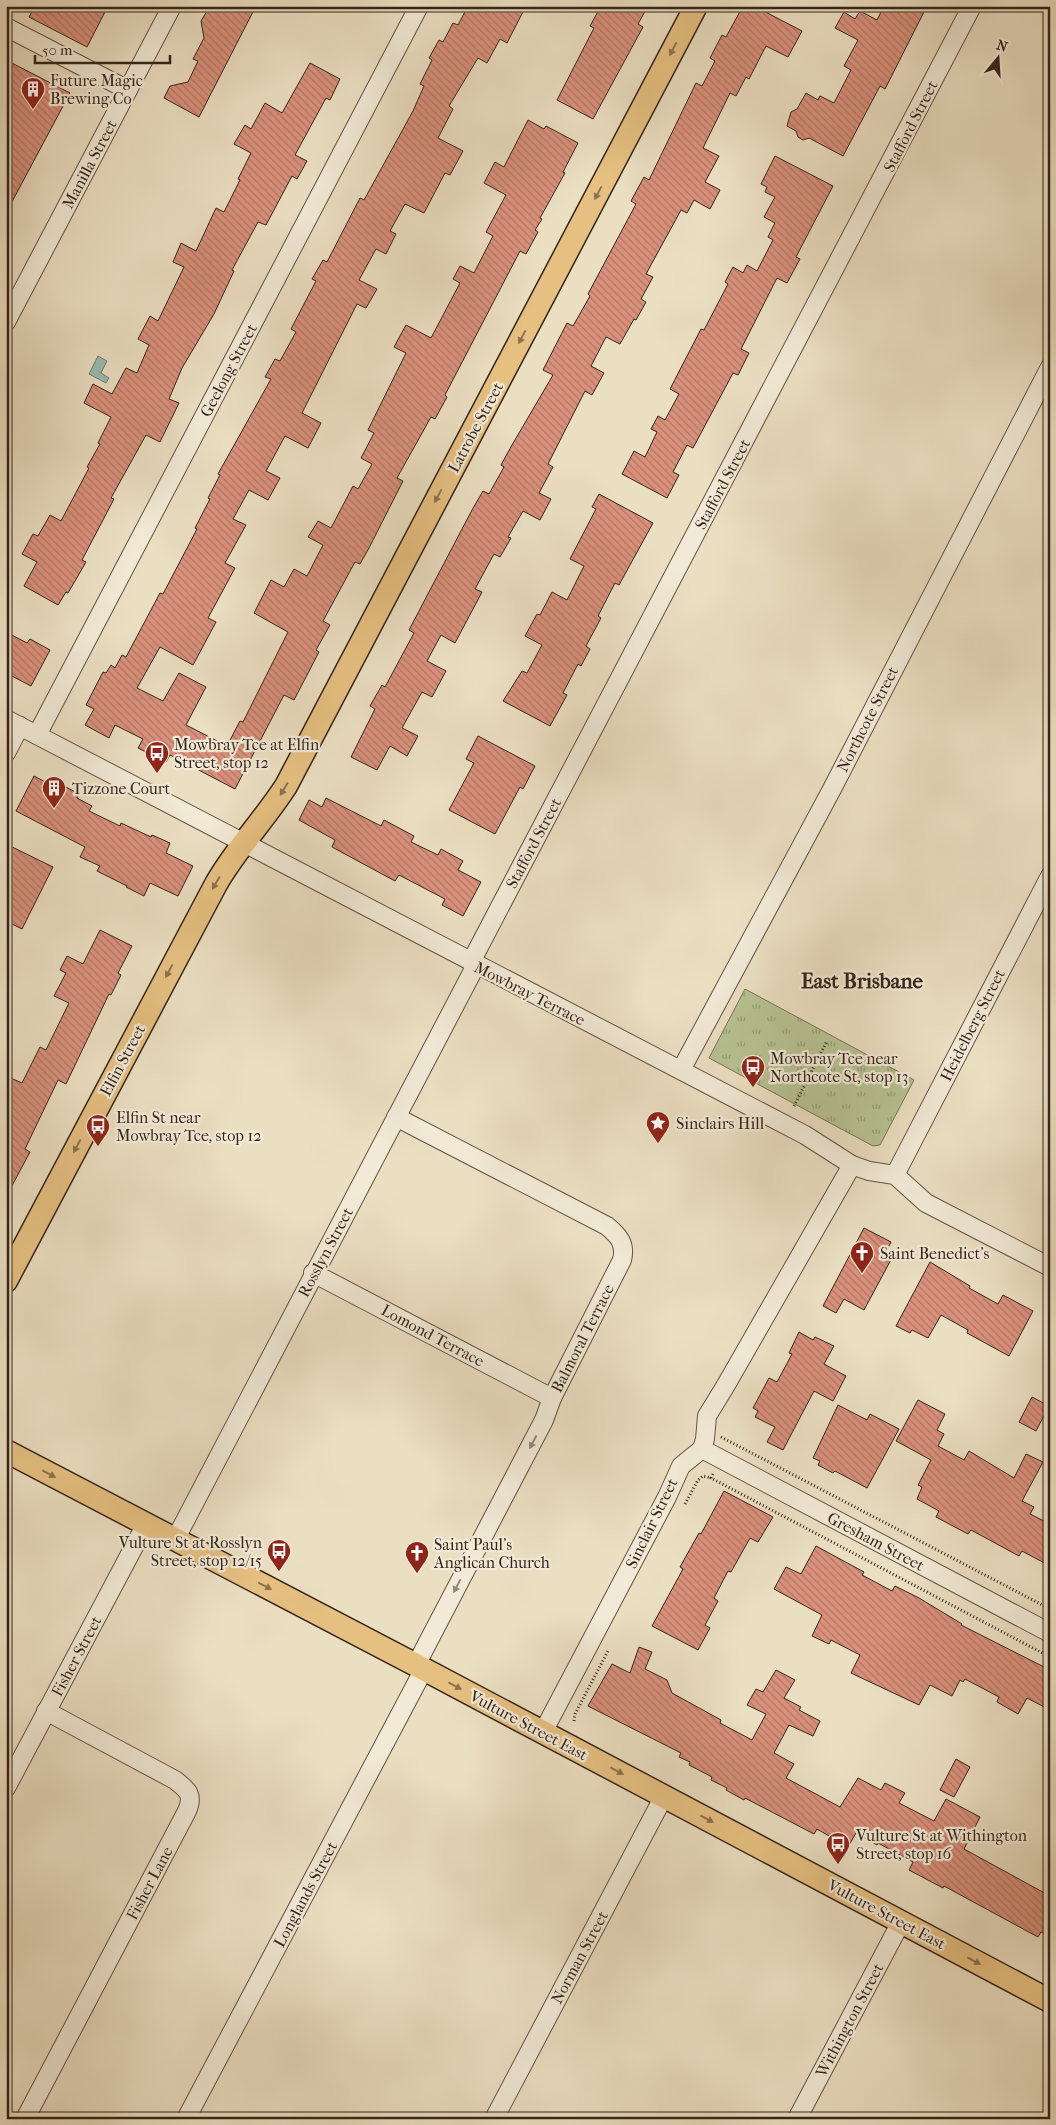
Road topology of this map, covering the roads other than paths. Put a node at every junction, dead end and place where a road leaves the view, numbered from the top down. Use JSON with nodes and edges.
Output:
{"nodes":[{"id":1,"x":172,"y":6,"type":"edge"},
{"id":2,"x":419,"y":6,"type":"edge"},
{"id":3,"x":696,"y":6,"type":"edge"},
{"id":4,"x":972,"y":6,"type":"edge"},
{"id":5,"x":6,"y":27,"type":"edge"},
{"id":6,"x":128,"y":90,"type":"junction"},
{"id":7,"x":6,"y":322,"type":"edge"},
{"id":8,"x":1050,"y":367,"type":"edge"},
{"id":9,"x":13,"y":722,"type":"edge"},
{"id":10,"x":37,"y":735,"type":"junction"},
{"id":11,"x":6,"y":753,"type":"edge"},
{"id":12,"x":243,"y":842,"type":"junction"},
{"id":13,"x":1050,"y":876,"type":"edge"},
{"id":14,"x":473,"y":963,"type":"junction"},
{"id":15,"x":681,"y":1070,"type":"junction"},
{"id":16,"x":396,"y":1117,"type":"junction"},
{"id":17,"x":852,"y":1166,"type":"junction"},
{"id":18,"x":895,"y":1175,"type":"junction"},
{"id":19,"x":1050,"y":1266,"type":"edge"},
{"id":20,"x":313,"y":1273,"type":"junction"},
{"id":21,"x":6,"y":1281,"type":"edge"},
{"id":22,"x":552,"y":1398,"type":"junction"},
{"id":23,"x":702,"y":1449,"type":"junction"},
{"id":24,"x":6,"y":1451,"type":"edge"},
{"id":25,"x":146,"y":1524,"type":"junction"},
{"id":26,"x":175,"y":1540,"type":"junction"},
{"id":27,"x":1050,"y":1633,"type":"edge"},
{"id":28,"x":420,"y":1667,"type":"junction"},
{"id":29,"x":46,"y":1711,"type":"junction"},
{"id":30,"x":542,"y":1732,"type":"junction"},
{"id":31,"x":6,"y":1788,"type":"edge"},
{"id":32,"x":664,"y":1796,"type":"junction"},
{"id":33,"x":901,"y":1922,"type":"junction"},
{"id":34,"x":1050,"y":2001,"type":"edge"},
{"id":35,"x":25,"y":2119,"type":"edge"},
{"id":36,"x":186,"y":2119,"type":"edge"},
{"id":37,"x":494,"y":2119,"type":"edge"},
{"id":38,"x":796,"y":2119,"type":"edge"}],
"edges":[{"from":1,"to":6,"type":"street","name":"Manilla Street"},
{"from":2,"to":10,"type":"street","name":"Geelong Street"},
{"from":3,"to":12,"type":"main road","name":"Latrobe Street","one_way":true},
{"from":4,"to":14,"type":"street","name":"Stafford Street"},
{"from":5,"to":6,"type":"street"},
{"from":6,"to":7,"type":"street","name":"Manilla Street"},
{"from":8,"to":15,"type":"street","name":"Northcote Street"},
{"from":9,"to":10,"type":"street","name":"Mowbray Terrace"},
{"from":9,"to":11,"type":"street"},
{"from":10,"to":12,"type":"street","name":"Mowbray Terrace"},
{"from":12,"to":14,"type":"street","name":"Mowbray Terrace"},
{"from":12,"to":21,"type":"main road","name":"Elfin Street","one_way":true},
{"from":13,"to":18,"type":"street","name":"Heidelberg Street"},
{"from":14,"to":15,"type":"street","name":"Mowbray Terrace"},
{"from":14,"to":16,"type":"street","name":"Rosslyn Street"},
{"from":15,"to":17,"type":"street","name":"Mowbray Terrace"},
{"from":16,"to":20,"type":"street","name":"Rosslyn Street"},
{"from":16,"to":22,"type":"street","name":"Balmoral Terrace"},
{"from":17,"to":18,"type":"street","name":"Mowbray Terrace"},
{"from":17,"to":23,"type":"street"},
{"from":18,"to":19,"type":"street"},
{"from":20,"to":22,"type":"street","name":"Lomond Terrace"},
{"from":20,"to":26,"type":"street","name":"Rosslyn Street"},
{"from":22,"to":28,"type":"street","name":"Balmoral Terrace","one_way":true},
{"from":23,"to":27,"type":"street","name":"Gresham Street"},
{"from":23,"to":30,"type":"street","name":"Sinclair Street"},
{"from":24,"to":25,"type":"main road","name":"Vulture Street East","one_way":true},
{"from":25,"to":26,"type":"main road","name":"Vulture Street East"},
{"from":25,"to":29,"type":"street","name":"Fisher Street"},
{"from":26,"to":28,"type":"main road","name":"Vulture Street East","one_way":true},
{"from":28,"to":30,"type":"main road","name":"Vulture Street East","one_way":true},
{"from":28,"to":36,"type":"street","name":"Longlands Street"},
{"from":29,"to":31,"type":"street","name":"Fisher Street"},
{"from":29,"to":35,"type":"street","name":"Fisher Lane"},
{"from":30,"to":32,"type":"main road","name":"Vulture Street East","one_way":true},
{"from":32,"to":33,"type":"main road","name":"Vulture Street East","one_way":true},
{"from":32,"to":37,"type":"street","name":"Norman Street"},
{"from":33,"to":34,"type":"main road","name":"Vulture Street East","one_way":true},
{"from":33,"to":38,"type":"street","name":"Withington Street"}]}
